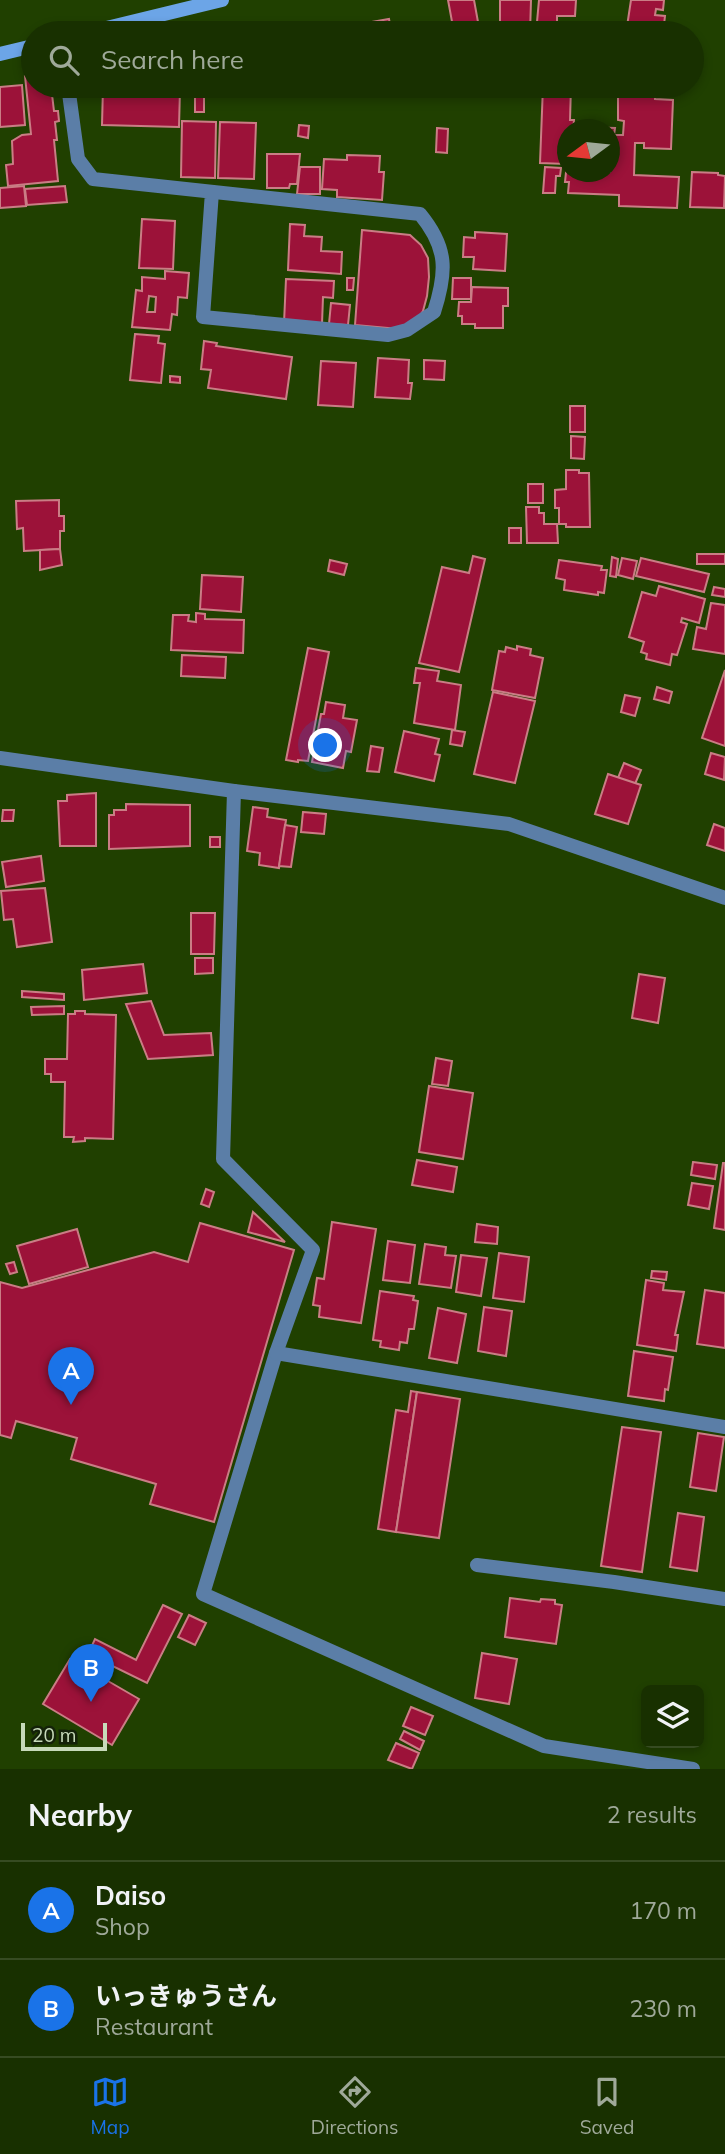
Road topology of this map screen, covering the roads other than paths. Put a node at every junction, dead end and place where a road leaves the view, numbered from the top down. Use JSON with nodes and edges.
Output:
{"nodes":[{"id":1,"x":222,"y":0,"type":"edge"},
{"id":2,"x":135,"y":21,"type":"edge"},
{"id":3,"x":21,"y":49,"type":"edge"},
{"id":4,"x":0,"y":54,"type":"edge"},
{"id":5,"x":70,"y":98,"type":"edge"},
{"id":6,"x":212,"y":192,"type":"junction"},
{"id":7,"x":0,"y":758,"type":"edge"},
{"id":8,"x":234,"y":791,"type":"junction"},
{"id":9,"x":725,"y":898,"type":"edge"},
{"id":10,"x":276,"y":1353,"type":"junction"},
{"id":11,"x":725,"y":1427,"type":"edge"},
{"id":12,"x":477,"y":1565,"type":"dead end"},
{"id":13,"x":725,"y":1599,"type":"edge"},
{"id":14,"x":693,"y":1769,"type":"edge"}],
"edges":[{"from":1,"to":2,"type":"street"},
{"from":3,"to":4,"type":"street"},
{"from":5,"to":6,"type":"street"},
{"from":6,"to":6,"type":"street"},
{"from":7,"to":8,"type":"street"},
{"from":8,"to":9,"type":"street"},
{"from":8,"to":10,"type":"street"},
{"from":10,"to":11,"type":"street"},
{"from":10,"to":14,"type":"street"},
{"from":12,"to":13,"type":"street"}]}
